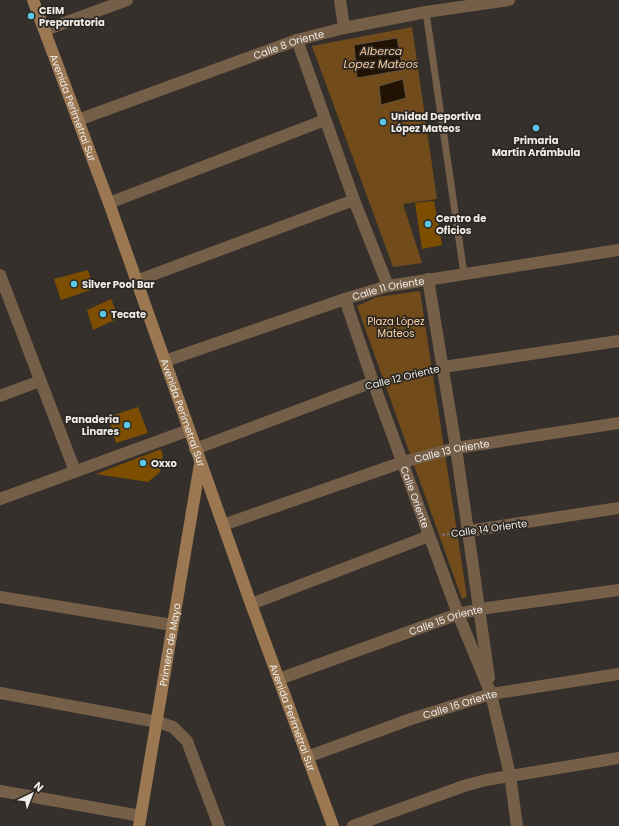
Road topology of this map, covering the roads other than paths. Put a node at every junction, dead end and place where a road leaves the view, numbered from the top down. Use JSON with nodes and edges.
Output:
{"nodes":[{"id":1,"x":32,"y":0,"type":"edge"},
{"id":2,"x":127,"y":0,"type":"edge"},
{"id":3,"x":340,"y":0,"type":"edge"},
{"id":4,"x":508,"y":0,"type":"edge"},
{"id":5,"x":426,"y":12,"type":"junction"},
{"id":6,"x":344,"y":28,"type":"junction"},
{"id":7,"x":45,"y":30,"type":"junction"},
{"id":8,"x":297,"y":40,"type":"junction"},
{"id":9,"x":78,"y":120,"type":"junction"},
{"id":10,"x":325,"y":120,"type":"junction"},
{"id":11,"x":354,"y":200,"type":"junction"},
{"id":12,"x":109,"y":203,"type":"junction"},
{"id":13,"x":619,"y":250,"type":"edge"},
{"id":14,"x":464,"y":274,"type":"junction"},
{"id":15,"x":0,"y":275,"type":"edge"},
{"id":16,"x":428,"y":279,"type":"junction"},
{"id":17,"x":136,"y":281,"type":"junction"},
{"id":18,"x":388,"y":286,"type":"junction"},
{"id":19,"x":3,"y":294,"type":"edge"},
{"id":20,"x":346,"y":299,"type":"junction"},
{"id":21,"x":619,"y":341,"type":"edge"},
{"id":22,"x":165,"y":361,"type":"junction"},
{"id":23,"x":443,"y":367,"type":"junction"},
{"id":24,"x":40,"y":381,"type":"junction"},
{"id":25,"x":373,"y":382,"type":"junction"},
{"id":26,"x":0,"y":396,"type":"edge"},
{"id":27,"x":619,"y":423,"type":"edge"},
{"id":28,"x":189,"y":430,"type":"junction"},
{"id":29,"x":456,"y":448,"type":"junction"},
{"id":30,"x":195,"y":450,"type":"junction"},
{"id":31,"x":200,"y":462,"type":"junction"},
{"id":32,"x":403,"y":462,"type":"junction"},
{"id":33,"x":75,"y":470,"type":"junction"},
{"id":34,"x":0,"y":498,"type":"edge"},
{"id":35,"x":619,"y":508,"type":"edge"},
{"id":36,"x":223,"y":525,"type":"junction"},
{"id":37,"x":468,"y":531,"type":"junction"},
{"id":38,"x":429,"y":536,"type":"junction"},
{"id":39,"x":619,"y":590,"type":"edge"},
{"id":40,"x":0,"y":597,"type":"edge"},
{"id":41,"x":251,"y":604,"type":"junction"},
{"id":42,"x":480,"y":609,"type":"junction"},
{"id":43,"x":458,"y":614,"type":"junction"},
{"id":44,"x":172,"y":625,"type":"junction"},
{"id":45,"x":619,"y":674,"type":"edge"},
{"id":46,"x":279,"y":679,"type":"junction"},
{"id":47,"x":0,"y":692,"type":"edge"},
{"id":48,"x":491,"y":694,"type":"junction"},
{"id":49,"x":158,"y":722,"type":"junction"},
{"id":50,"x":307,"y":757,"type":"junction"},
{"id":51,"x":619,"y":758,"type":"edge"},
{"id":52,"x":510,"y":775,"type":"junction"},
{"id":53,"x":0,"y":791,"type":"edge"},
{"id":54,"x":140,"y":821,"type":"edge"},
{"id":55,"x":219,"y":826,"type":"edge"},
{"id":56,"x":333,"y":826,"type":"edge"},
{"id":57,"x":353,"y":826,"type":"edge"},
{"id":58,"x":518,"y":826,"type":"edge"}],
"edges":[{"from":1,"to":7,"type":"street","name":"Avenida Perimetral Sur"},
{"from":2,"to":7,"type":"street"},
{"from":3,"to":6,"type":"street"},
{"from":4,"to":5,"type":"street","name":"Calle 8 Oriente"},
{"from":5,"to":6,"type":"street","name":"Calle 8 Oriente"},
{"from":5,"to":14,"type":"lane"},
{"from":6,"to":8,"type":"street","name":"Calle 8 Oriente"},
{"from":7,"to":9,"type":"street","name":"Avenida Perimetral Sur"},
{"from":8,"to":9,"type":"street","name":"Calle 8 Oriente"},
{"from":8,"to":10,"type":"street"},
{"from":9,"to":12,"type":"street","name":"Avenida Perimetral Sur"},
{"from":10,"to":11,"type":"street"},
{"from":10,"to":12,"type":"street"},
{"from":11,"to":17,"type":"street"},
{"from":11,"to":18,"type":"street"},
{"from":12,"to":17,"type":"street","name":"Avenida Perimetral Sur"},
{"from":13,"to":14,"type":"street","name":"Calle 11 Oriente"},
{"from":14,"to":16,"type":"street","name":"Calle 11 Oriente"},
{"from":15,"to":19,"type":"street"},
{"from":16,"to":18,"type":"street","name":"Calle 11 Oriente"},
{"from":16,"to":23,"type":"street","name":"Calle Oriente"},
{"from":17,"to":22,"type":"street","name":"Avenida Perimetral Sur"},
{"from":18,"to":20,"type":"street","name":"Calle 11 Oriente"},
{"from":19,"to":24,"type":"street"},
{"from":20,"to":22,"type":"street","name":"Calle 11 Oriente"},
{"from":20,"to":25,"type":"street","name":"Calle Oriente"},
{"from":21,"to":23,"type":"street","name":"Calle 12 Oriente"},
{"from":22,"to":28,"type":"street","name":"Avenida Perimetral Sur"},
{"from":23,"to":29,"type":"street","name":"Calle Oriente"},
{"from":24,"to":26,"type":"street"},
{"from":24,"to":33,"type":"street"},
{"from":25,"to":30,"type":"street","name":"Calle 12 Oriente"},
{"from":25,"to":32,"type":"street","name":"Calle Oriente"},
{"from":27,"to":29,"type":"street","name":"Calle 13 Oriente"},
{"from":28,"to":30,"type":"street","name":"Avenida Perimetral Sur"},
{"from":28,"to":33,"type":"street"},
{"from":29,"to":32,"type":"street","name":"Calle 13 Oriente"},
{"from":29,"to":37,"type":"street","name":"Calle Oriente"},
{"from":30,"to":31,"type":"street","name":"Avenida Perimetral Sur"},
{"from":31,"to":36,"type":"street","name":"Avenida Perimetral Sur"},
{"from":31,"to":44,"type":"street","name":"Primero de Mayo"},
{"from":32,"to":36,"type":"street","name":"Calle 13 Oriente"},
{"from":32,"to":38,"type":"street","name":"Calle Oriente"},
{"from":33,"to":34,"type":"street"},
{"from":35,"to":37,"type":"street","name":"Calle 14 Oriente"},
{"from":36,"to":41,"type":"street","name":"Avenida Perimetral Sur"},
{"from":37,"to":42,"type":"street","name":"Calle Oriente"},
{"from":38,"to":41,"type":"street"},
{"from":38,"to":43,"type":"street","name":"Calle Oriente"},
{"from":39,"to":42,"type":"street","name":"Calle 15 Oriente"},
{"from":40,"to":44,"type":"street"},
{"from":41,"to":46,"type":"street","name":"Avenida Perimetral Sur"},
{"from":42,"to":43,"type":"street","name":"Calle 15 Oriente"},
{"from":42,"to":48,"type":"street","name":"Calle Oriente"},
{"from":43,"to":46,"type":"street","name":"Calle 15 Oriente"},
{"from":43,"to":48,"type":"street","name":"Calle Oriente"},
{"from":44,"to":49,"type":"street","name":"Primero de Mayo"},
{"from":45,"to":48,"type":"street","name":"Calle 16 Oriente"},
{"from":46,"to":50,"type":"street","name":"Avenida Perimetral Sur"},
{"from":47,"to":49,"type":"street"},
{"from":48,"to":50,"type":"street","name":"Calle 16 Oriente"},
{"from":48,"to":52,"type":"street","name":"Calle Oriente"},
{"from":49,"to":54,"type":"street","name":"Primero de Mayo"},
{"from":49,"to":55,"type":"street"},
{"from":50,"to":56,"type":"street","name":"Avenida Perimetral Sur"},
{"from":51,"to":52,"type":"street"},
{"from":52,"to":57,"type":"street"},
{"from":52,"to":58,"type":"street","name":"Calle Oriente"},
{"from":53,"to":54,"type":"street"}]}
